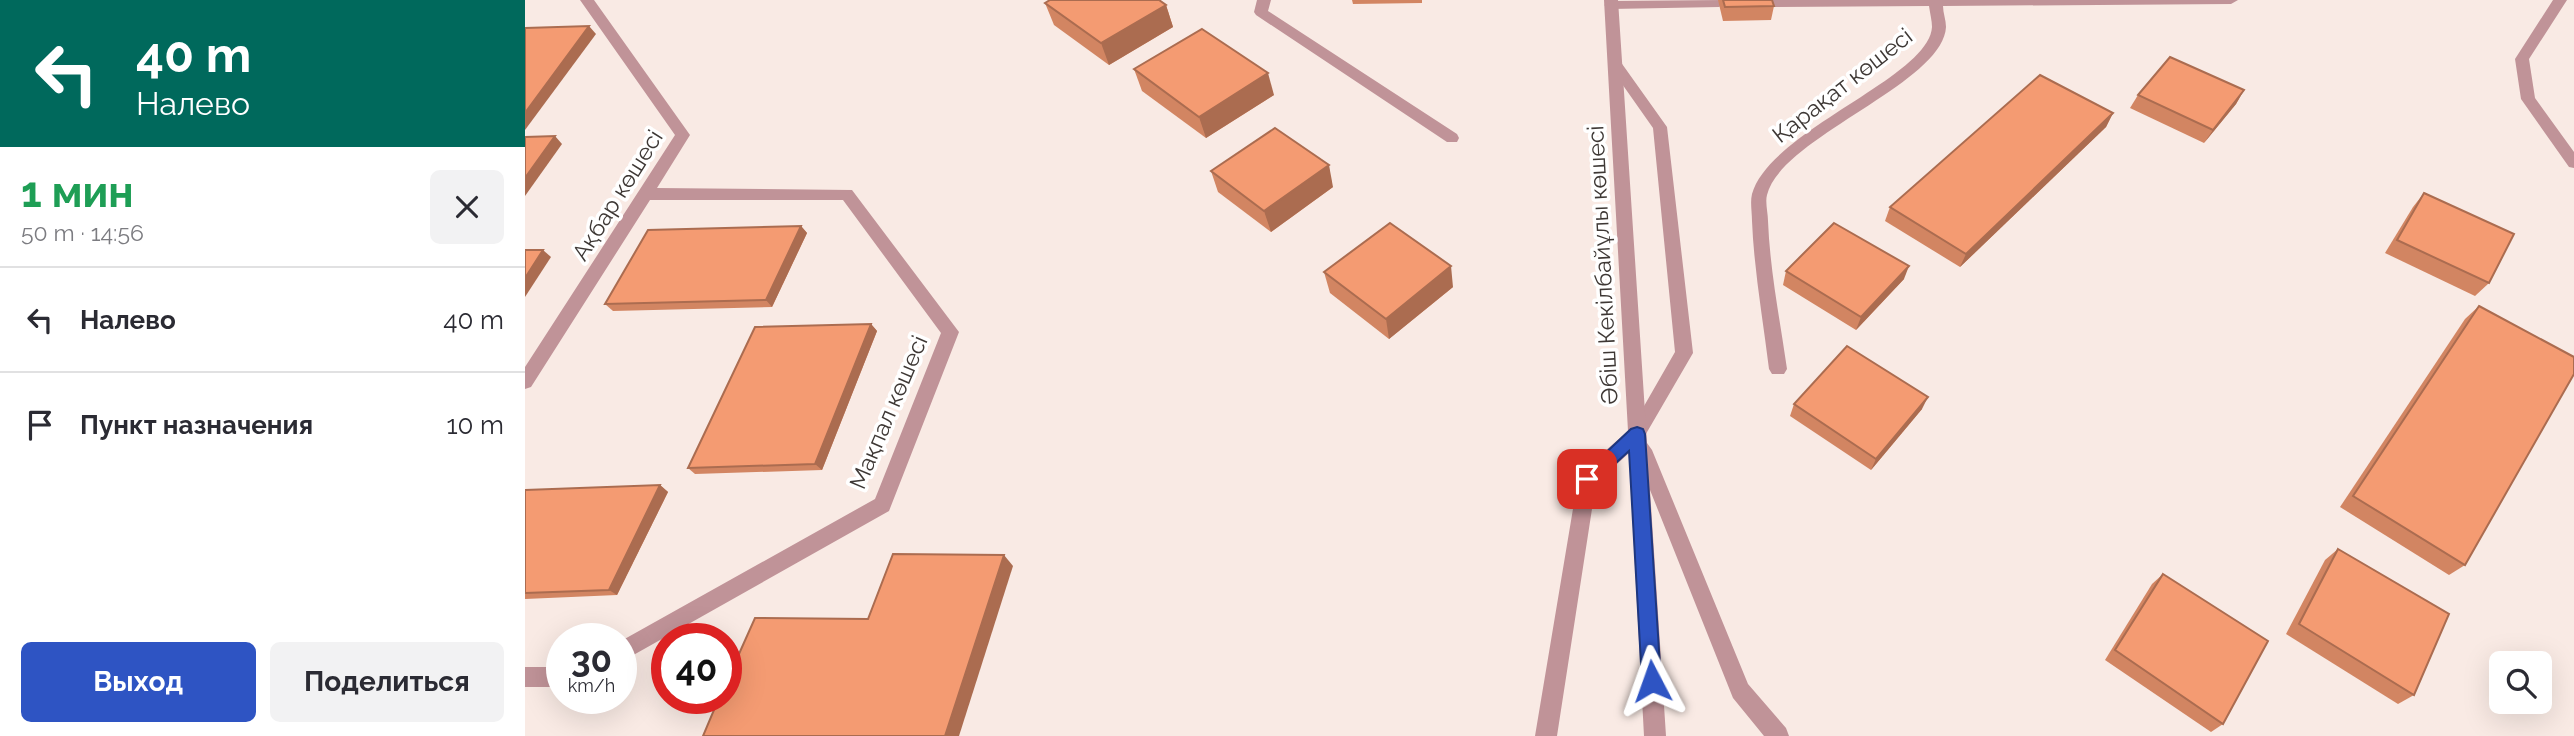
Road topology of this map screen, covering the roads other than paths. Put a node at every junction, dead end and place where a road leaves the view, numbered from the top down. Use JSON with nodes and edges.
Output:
{"nodes":[{"id":1,"x":587,"y":0,"type":"edge"},
{"id":2,"x":1264,"y":0,"type":"edge"},
{"id":3,"x":2231,"y":0,"type":"edge"},
{"id":4,"x":2560,"y":0,"type":"edge"},
{"id":5,"x":1611,"y":2,"type":"edge"},
{"id":6,"x":1935,"y":2,"type":"edge"},
{"id":7,"x":1719,"y":3,"type":"dead end"},
{"id":8,"x":1767,"y":3,"type":"edge"},
{"id":9,"x":1615,"y":64,"type":"junction"},
{"id":10,"x":1453,"y":138,"type":"dead end"},
{"id":11,"x":2574,"y":163,"type":"edge"},
{"id":12,"x":646,"y":194,"type":"junction"},
{"id":13,"x":1778,"y":369,"type":"dead end"},
{"id":14,"x":525,"y":382,"type":"edge"},
{"id":15,"x":1637,"y":434,"type":"junction"},
{"id":16,"x":637,"y":643,"type":"edge"},
{"id":17,"x":525,"y":677,"type":"edge"},
{"id":18,"x":546,"y":677,"type":"edge"},
{"id":19,"x":1546,"y":736,"type":"edge"},
{"id":20,"x":1655,"y":736,"type":"edge"},
{"id":21,"x":1778,"y":736,"type":"edge"}],
"edges":[{"from":1,"to":12,"type":"street","name":"Ақбар көшесі"},
{"from":2,"to":10,"type":"street"},
{"from":3,"to":6,"type":"street"},
{"from":4,"to":11,"type":"street"},
{"from":5,"to":7,"type":"street"},
{"from":5,"to":9,"type":"street","name":"Әбіш Кекілбайұлы көшесі"},
{"from":6,"to":8,"type":"street"},
{"from":6,"to":13,"type":"street","name":"Қарақат көшесі"},
{"from":9,"to":15,"type":"street","name":"Әбіш Кекілбайұлы көшесі"},
{"from":9,"to":15,"type":"street"},
{"from":12,"to":14,"type":"street","name":"Ақбар көшесі"},
{"from":12,"to":16,"type":"street","name":"Мақпал көшесі"},
{"from":15,"to":19,"type":"street"},
{"from":15,"to":20,"type":"street","name":"Әбіш Кекілбайұлы көшесі"},
{"from":15,"to":21,"type":"street"},
{"from":17,"to":18,"type":"street"}]}
